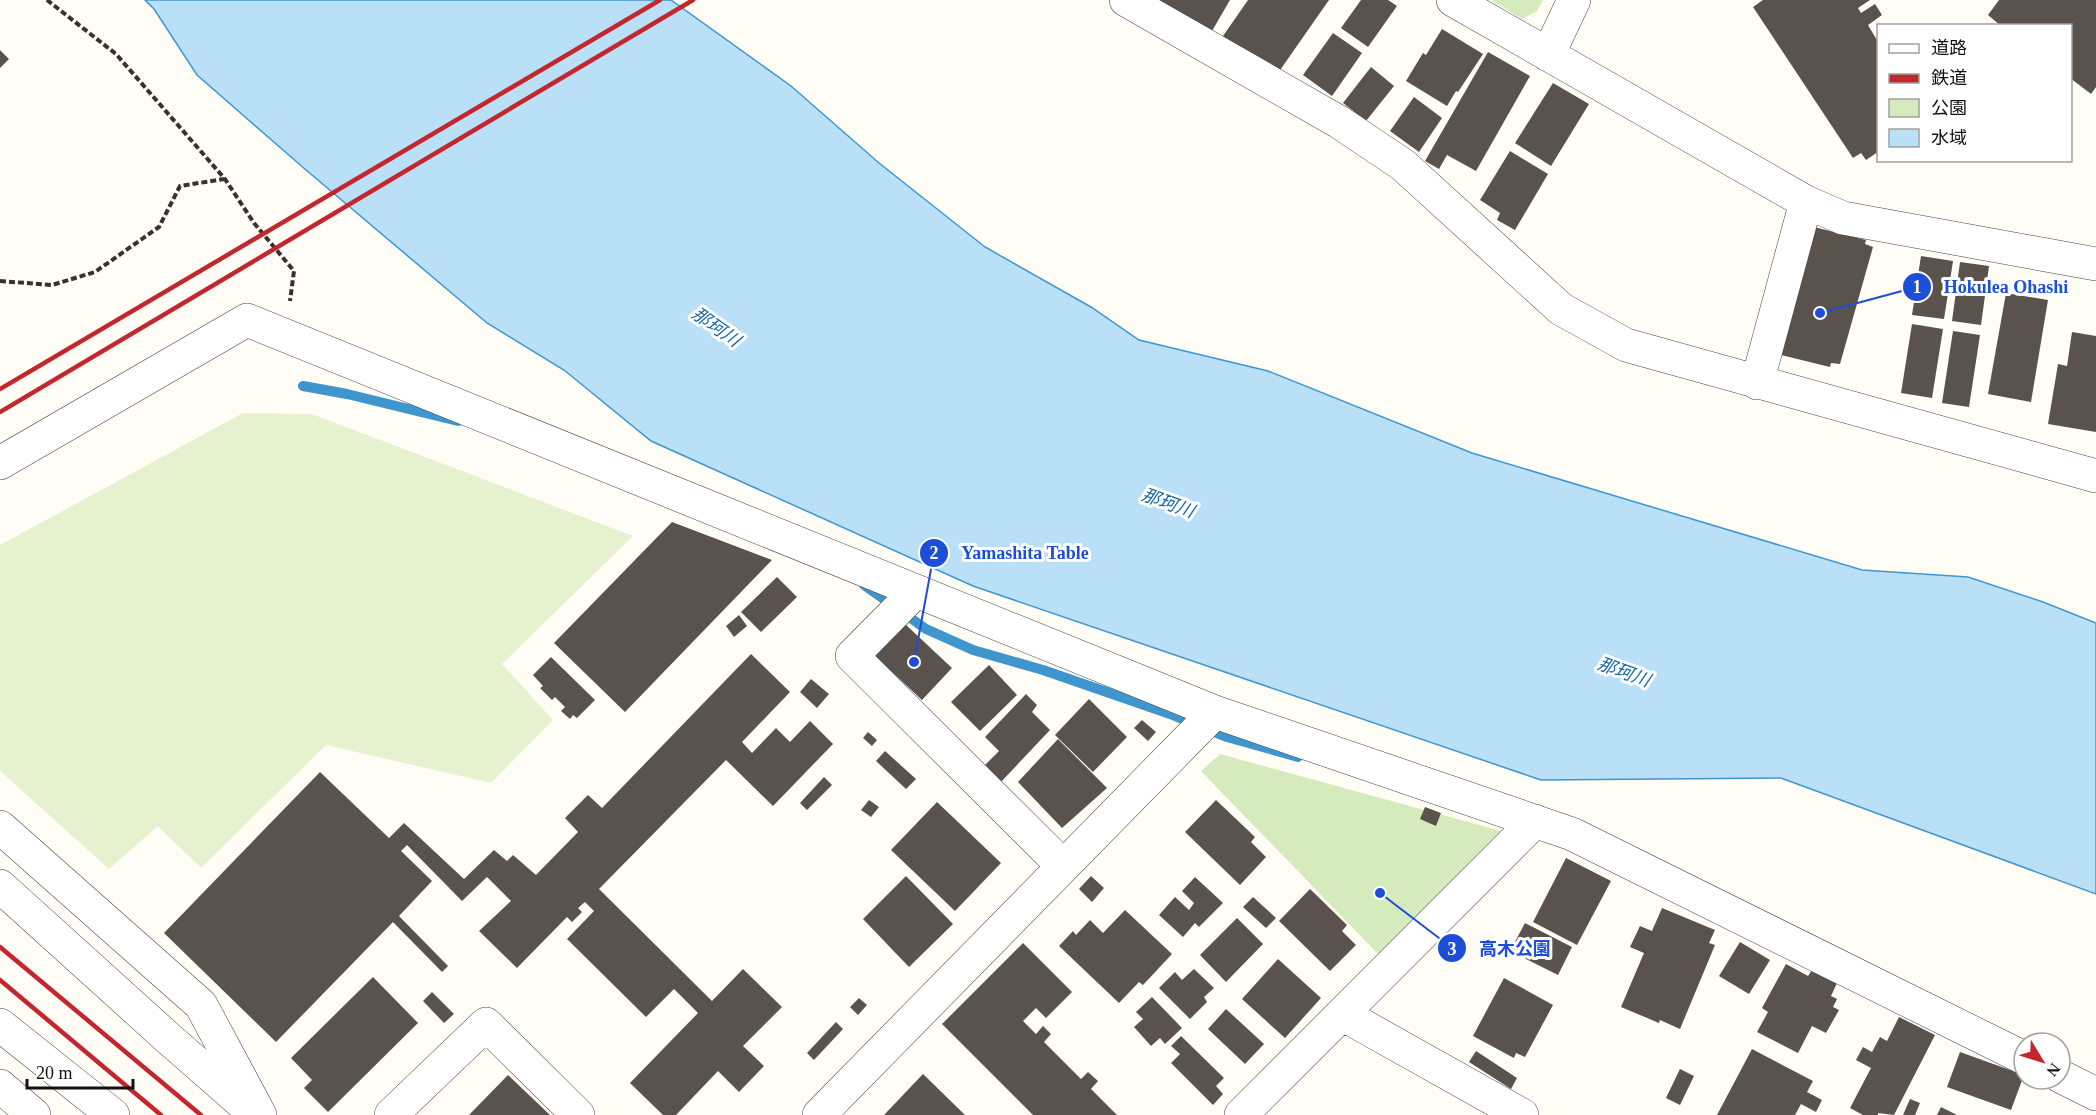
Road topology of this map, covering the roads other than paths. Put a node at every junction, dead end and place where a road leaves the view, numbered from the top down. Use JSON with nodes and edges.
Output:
{"nodes":[{"id":1,"x":1126,"y":0,"type":"edge"},
{"id":2,"x":1453,"y":0,"type":"edge"},
{"id":3,"x":1574,"y":0,"type":"edge"},
{"id":4,"x":1548,"y":55,"type":"junction"},
{"id":5,"x":1806,"y":202,"type":"junction"},
{"id":6,"x":2096,"y":264,"type":"edge"},
{"id":7,"x":1757,"y":383,"type":"junction"},
{"id":8,"x":0,"y":464,"type":"edge"},
{"id":9,"x":2096,"y":476,"type":"edge"},
{"id":10,"x":916,"y":591,"type":"junction"},
{"id":11,"x":1215,"y":712,"type":"junction"},
{"id":12,"x":1535,"y":821,"type":"junction"},
{"id":13,"x":0,"y":827,"type":"edge"},
{"id":14,"x":1063,"y":866,"type":"junction"},
{"id":15,"x":0,"y":886,"type":"edge"},
{"id":16,"x":1342,"y":1014,"type":"junction"},
{"id":17,"x":0,"y":1025,"type":"edge"},
{"id":18,"x":2012,"y":1052,"type":"edge"},
{"id":19,"x":2072,"y":1082,"type":"edge"},
{"id":20,"x":0,"y":1086,"type":"edge"},
{"id":21,"x":2096,"y":1094,"type":"edge"},
{"id":22,"x":34,"y":1115,"type":"edge"},
{"id":23,"x":113,"y":1115,"type":"edge"},
{"id":24,"x":258,"y":1115,"type":"edge"},
{"id":25,"x":392,"y":1115,"type":"edge"},
{"id":26,"x":578,"y":1115,"type":"edge"},
{"id":27,"x":819,"y":1115,"type":"edge"},
{"id":28,"x":1241,"y":1115,"type":"edge"},
{"id":29,"x":1522,"y":1115,"type":"edge"}],
"edges":[{"from":1,"to":7,"type":"street"},
{"from":2,"to":4,"type":"street"},
{"from":3,"to":4,"type":"street"},
{"from":4,"to":5,"type":"street"},
{"from":5,"to":6,"type":"street"},
{"from":5,"to":7,"type":"street"},
{"from":7,"to":9,"type":"street"},
{"from":8,"to":10,"type":"street"},
{"from":10,"to":11,"type":"street"},
{"from":10,"to":14,"type":"street"},
{"from":11,"to":12,"type":"street"},
{"from":11,"to":14,"type":"street"},
{"from":12,"to":16,"type":"street"},
{"from":12,"to":18,"type":"street"},
{"from":13,"to":24,"type":"street"},
{"from":14,"to":27,"type":"street"},
{"from":15,"to":24,"type":"street"},
{"from":16,"to":28,"type":"street"},
{"from":16,"to":29,"type":"street"},
{"from":17,"to":23,"type":"street"},
{"from":19,"to":21,"type":"street"},
{"from":20,"to":22,"type":"street"},
{"from":25,"to":26,"type":"street"}]}
